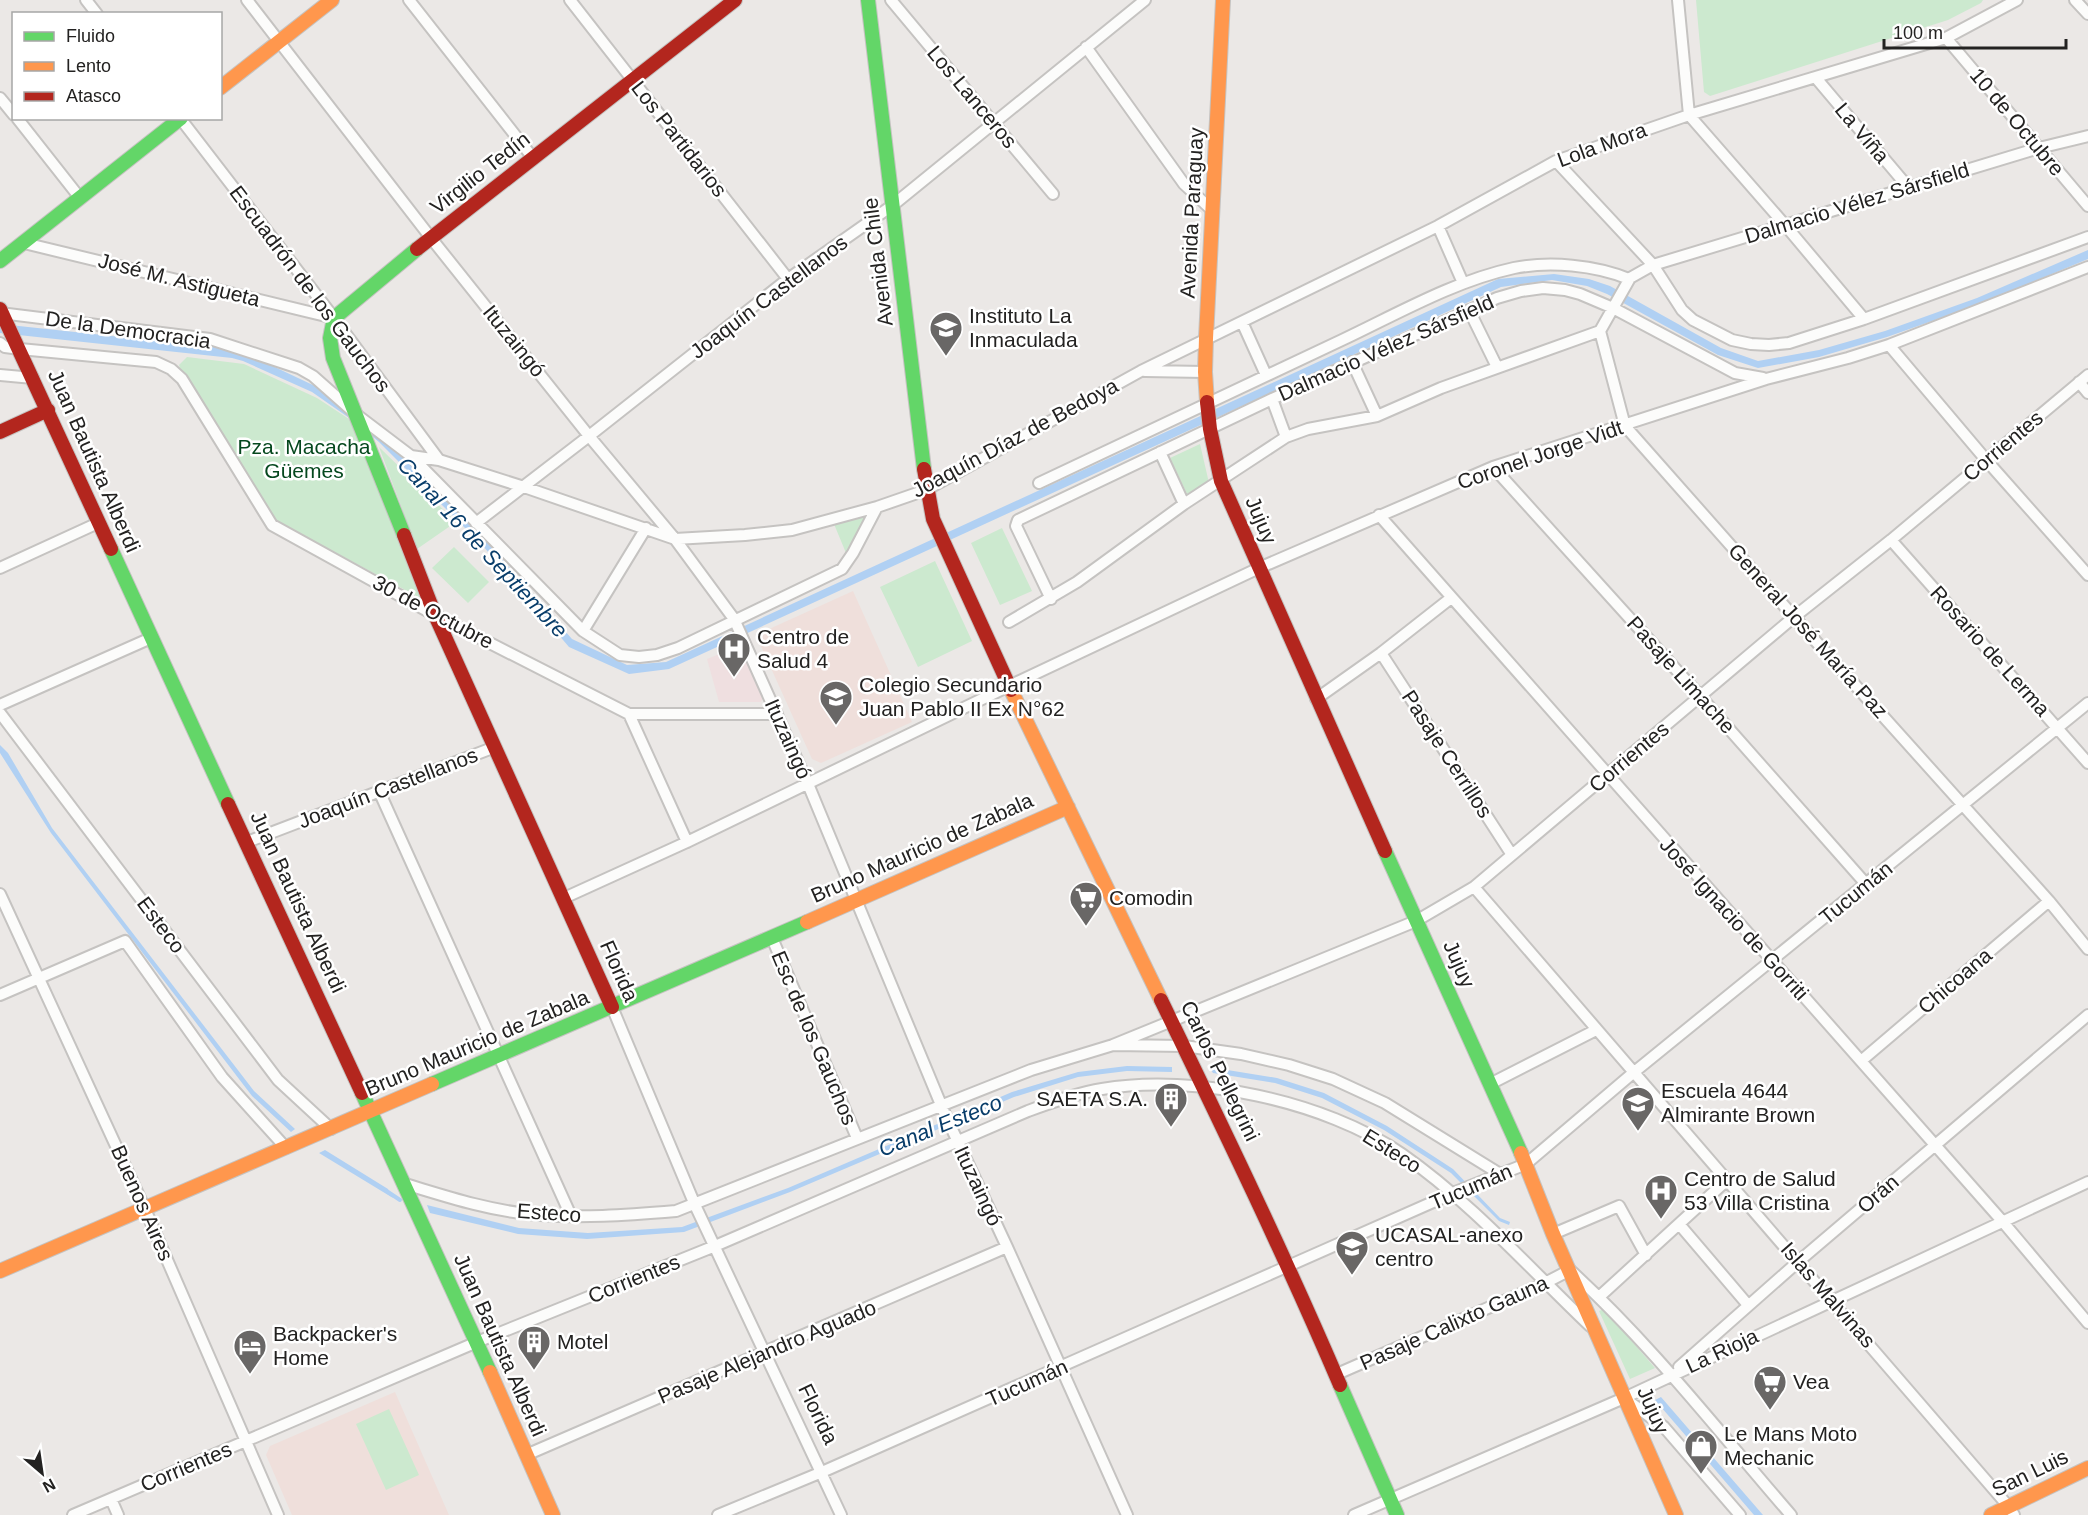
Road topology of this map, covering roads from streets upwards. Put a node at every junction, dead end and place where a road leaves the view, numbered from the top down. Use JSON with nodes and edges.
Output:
{"nodes":[{"id":1,"x":86,"y":0,"type":"edge"},
{"id":2,"x":247,"y":0,"type":"edge"},
{"id":3,"x":332,"y":0,"type":"edge"},
{"id":4,"x":409,"y":0,"type":"edge"},
{"id":5,"x":570,"y":0,"type":"edge"},
{"id":6,"x":735,"y":0,"type":"edge"},
{"id":7,"x":868,"y":0,"type":"edge"},
{"id":8,"x":891,"y":0,"type":"edge"},
{"id":9,"x":1145,"y":0,"type":"edge"},
{"id":10,"x":1223,"y":0,"type":"edge"},
{"id":11,"x":1678,"y":0,"type":"edge"},
{"id":12,"x":2018,"y":0,"type":"edge"},
{"id":13,"x":2075,"y":0,"type":"edge"},
{"id":14,"x":2006,"y":3,"type":"edge"},
{"id":15,"x":95,"y":12,"type":"edge"},
{"id":16,"x":2088,"y":14,"type":"edge"},
{"id":17,"x":1946,"y":38,"type":"junction"},
{"id":18,"x":280,"y":41,"type":"junction"},
{"id":19,"x":1086,"y":47,"type":"junction"},
{"id":20,"x":1816,"y":78,"type":"junction"},
{"id":21,"x":633,"y":79,"type":"junction"},
{"id":22,"x":222,"y":86,"type":"edge"},
{"id":23,"x":0,"y":98,"type":"edge"},
{"id":24,"x":12,"y":113,"type":"edge"},
{"id":25,"x":1689,"y":116,"type":"junction"},
{"id":26,"x":18,"y":120,"type":"edge"},
{"id":27,"x":179,"y":120,"type":"edge"},
{"id":28,"x":181,"y":120,"type":"edge"},
{"id":29,"x":993,"y":123,"type":"junction"},
{"id":30,"x":2088,"y":136,"type":"edge"},
{"id":31,"x":2039,"y":148,"type":"junction"},
{"id":32,"x":533,"y":158,"type":"junction"},
{"id":33,"x":1556,"y":161,"type":"junction"},
{"id":34,"x":1908,"y":187,"type":"junction"},
{"id":35,"x":1053,"y":194,"type":"dead end"},
{"id":36,"x":80,"y":198,"type":"junction"},
{"id":37,"x":893,"y":205,"type":"junction"},
{"id":38,"x":2088,"y":206,"type":"edge"},
{"id":39,"x":1213,"y":212,"type":"junction"},
{"id":40,"x":1785,"y":225,"type":"junction"},
{"id":41,"x":1438,"y":226,"type":"junction"},
{"id":42,"x":2088,"y":237,"type":"edge"},
{"id":43,"x":431,"y":238,"type":"junction"},
{"id":44,"x":24,"y":243,"type":"junction"},
{"id":45,"x":0,"y":261,"type":"edge"},
{"id":46,"x":1653,"y":265,"type":"junction"},
{"id":47,"x":2088,"y":267,"type":"edge"},
{"id":48,"x":788,"y":279,"type":"junction"},
{"id":49,"x":1627,"y":282,"type":"junction"},
{"id":50,"x":1463,"y":283,"type":"junction"},
{"id":51,"x":1613,"y":308,"type":"junction"},
{"id":52,"x":1469,"y":310,"type":"junction"},
{"id":53,"x":1,"y":312,"type":"edge"},
{"id":54,"x":334,"y":318,"type":"junction"},
{"id":55,"x":1864,"y":319,"type":"junction"},
{"id":56,"x":1242,"y":322,"type":"junction"},
{"id":57,"x":1600,"y":331,"type":"junction"},
{"id":58,"x":1206,"y":338,"type":"junction"},
{"id":59,"x":0,"y":343,"type":"edge"},
{"id":60,"x":1889,"y":345,"type":"junction"},
{"id":61,"x":20,"y":349,"type":"junction"},
{"id":62,"x":1352,"y":362,"type":"junction"},
{"id":63,"x":1497,"y":367,"type":"junction"},
{"id":64,"x":171,"y":369,"type":"joint"},
{"id":65,"x":1141,"y":371,"type":"junction"},
{"id":66,"x":1205,"y":372,"type":"junction"},
{"id":67,"x":0,"y":375,"type":"edge"},
{"id":68,"x":1266,"y":375,"type":"junction"},
{"id":69,"x":2088,"y":375,"type":"edge"},
{"id":70,"x":33,"y":378,"type":"junction"},
{"id":71,"x":1766,"y":379,"type":"junction"},
{"id":72,"x":2079,"y":382,"type":"junction"},
{"id":73,"x":2088,"y":393,"type":"edge"},
{"id":74,"x":1272,"y":399,"type":"junction"},
{"id":75,"x":1207,"y":402,"type":"junction"},
{"id":76,"x":48,"y":410,"type":"junction"},
{"id":77,"x":357,"y":415,"type":"junction"},
{"id":78,"x":1377,"y":416,"type":"junction"},
{"id":79,"x":1625,"y":426,"type":"junction"},
{"id":80,"x":1210,"y":429,"type":"junction"},
{"id":81,"x":0,"y":432,"type":"edge"},
{"id":82,"x":589,"y":436,"type":"junction"},
{"id":83,"x":1286,"y":437,"type":"junction"},
{"id":84,"x":1160,"y":452,"type":"junction"},
{"id":85,"x":411,"y":456,"type":"junction"},
{"id":86,"x":439,"y":460,"type":"junction"},
{"id":87,"x":1986,"y":460,"type":"junction"},
{"id":88,"x":1493,"y":467,"type":"junction"},
{"id":89,"x":1221,"y":481,"type":"junction"},
{"id":90,"x":1039,"y":483,"type":"dead end"},
{"id":91,"x":524,"y":486,"type":"junction"},
{"id":92,"x":926,"y":489,"type":"junction"},
{"id":93,"x":1184,"y":504,"type":"junction"},
{"id":94,"x":877,"y":507,"type":"junction"},
{"id":95,"x":1379,"y":515,"type":"junction"},
{"id":96,"x":98,"y":523,"type":"junction"},
{"id":97,"x":476,"y":523,"type":"junction"},
{"id":98,"x":646,"y":528,"type":"junction"},
{"id":99,"x":675,"y":539,"type":"junction"},
{"id":100,"x":1891,"y":540,"type":"junction"},
{"id":101,"x":0,"y":568,"type":"edge"},
{"id":102,"x":1259,"y":568,"type":"junction"},
{"id":103,"x":2088,"y":575,"type":"edge"},
{"id":104,"x":1051,"y":598,"type":"junction"},
{"id":105,"x":1451,"y":598,"type":"junction"},
{"id":106,"x":435,"y":615,"type":"junction"},
{"id":107,"x":1794,"y":617,"type":"junction"},
{"id":108,"x":734,"y":619,"type":"junction"},
{"id":109,"x":1008,"y":622,"type":"dead end"},
{"id":110,"x":583,"y":632,"type":"junction"},
{"id":111,"x":151,"y":638,"type":"junction"},
{"id":112,"x":994,"y":651,"type":"joint"},
{"id":113,"x":1381,"y":653,"type":"junction"},
{"id":114,"x":1009,"y":686,"type":"junction"},
{"id":115,"x":1700,"y":696,"type":"junction"},
{"id":116,"x":1316,"y":699,"type":"junction"},
{"id":117,"x":2088,"y":703,"type":"edge"},
{"id":118,"x":0,"y":705,"type":"edge"},
{"id":119,"x":0,"y":713,"type":"edge"},
{"id":120,"x":629,"y":714,"type":"junction"},
{"id":121,"x":777,"y":714,"type":"junction"},
{"id":122,"x":2057,"y":728,"type":"junction"},
{"id":123,"x":495,"y":747,"type":"junction"},
{"id":124,"x":2088,"y":763,"type":"edge"},
{"id":125,"x":1607,"y":776,"type":"junction"},
{"id":126,"x":808,"y":784,"type":"junction"},
{"id":127,"x":379,"y":791,"type":"junction"},
{"id":128,"x":1963,"y":805,"type":"junction"},
{"id":129,"x":1068,"y":807,"type":"junction"},
{"id":130,"x":247,"y":842,"type":"junction"},
{"id":131,"x":687,"y":842,"type":"junction"},
{"id":132,"x":1512,"y":855,"type":"junction"},
{"id":133,"x":1866,"y":884,"type":"junction"},
{"id":134,"x":1474,"y":887,"type":"junction"},
{"id":135,"x":0,"y":894,"type":"edge"},
{"id":136,"x":564,"y":898,"type":"junction"},
{"id":137,"x":857,"y":899,"type":"junction"},
{"id":138,"x":2049,"y":901,"type":"junction"},
{"id":139,"x":1416,"y":921,"type":"junction"},
{"id":140,"x":772,"y":938,"type":"junction"},
{"id":141,"x":2088,"y":949,"type":"edge"},
{"id":142,"x":1771,"y":962,"type":"junction"},
{"id":143,"x":40,"y":978,"type":"junction"},
{"id":144,"x":0,"y":995,"type":"edge"},
{"id":145,"x":612,"y":1007,"type":"junction"},
{"id":146,"x":2088,"y":1016,"type":"edge"},
{"id":147,"x":1172,"y":1022,"type":"junction"},
{"id":148,"x":1596,"y":1030,"type":"junction"},
{"id":149,"x":1113,"y":1045,"type":"junction"},
{"id":150,"x":1184,"y":1046,"type":"junction"},
{"id":151,"x":499,"y":1055,"type":"junction"},
{"id":152,"x":1861,"y":1061,"type":"junction"},
{"id":153,"x":1633,"y":1073,"type":"junction"},
{"id":154,"x":1490,"y":1084,"type":"junction"},
{"id":155,"x":1205,"y":1087,"type":"junction"},
{"id":156,"x":943,"y":1108,"type":"junction"},
{"id":157,"x":371,"y":1112,"type":"junction"},
{"id":158,"x":331,"y":1129,"type":"junction"},
{"id":159,"x":955,"y":1137,"type":"junction"},
{"id":160,"x":857,"y":1138,"type":"junction"},
{"id":161,"x":1934,"y":1146,"type":"junction"},
{"id":162,"x":286,"y":1148,"type":"junction"},
{"id":163,"x":1526,"y":1164,"type":"junction"},
{"id":164,"x":1500,"y":1174,"type":"junction"},
{"id":165,"x":1727,"y":1180,"type":"junction"},
{"id":166,"x":2088,"y":1182,"type":"edge"},
{"id":167,"x":405,"y":1184,"type":"junction"},
{"id":168,"x":1456,"y":1192,"type":"junction"},
{"id":169,"x":697,"y":1208,"type":"junction"},
{"id":170,"x":145,"y":1209,"type":"junction"},
{"id":171,"x":571,"y":1216,"type":"junction"},
{"id":172,"x":2003,"y":1222,"type":"junction"},
{"id":173,"x":1679,"y":1224,"type":"junction"},
{"id":174,"x":1553,"y":1234,"type":"junction"},
{"id":175,"x":715,"y":1246,"type":"junction"},
{"id":176,"x":1007,"y":1247,"type":"junction"},
{"id":177,"x":1646,"y":1255,"type":"junction"},
{"id":178,"x":1799,"y":1261,"type":"junction"},
{"id":179,"x":1289,"y":1266,"type":"junction"},
{"id":180,"x":1570,"y":1270,"type":"junction"},
{"id":181,"x":0,"y":1271,"type":"edge"},
{"id":182,"x":1545,"y":1283,"type":"junction"},
{"id":183,"x":1599,"y":1297,"type":"junction"},
{"id":184,"x":1832,"y":1300,"type":"junction"},
{"id":185,"x":1748,"y":1305,"type":"junction"},
{"id":186,"x":2088,"y":1323,"type":"edge"},
{"id":187,"x":1595,"y":1330,"type":"junction"},
{"id":188,"x":477,"y":1342,"type":"junction"},
{"id":189,"x":765,"y":1353,"type":"junction"},
{"id":190,"x":1062,"y":1368,"type":"junction"},
{"id":191,"x":1337,"y":1374,"type":"junction"},
{"id":192,"x":1670,"y":1375,"type":"junction"},
{"id":193,"x":1624,"y":1398,"type":"junction"},
{"id":194,"x":246,"y":1441,"type":"junction"},
{"id":195,"x":526,"y":1455,"type":"junction"},
{"id":196,"x":2088,"y":1468,"type":"edge"},
{"id":197,"x":822,"y":1472,"type":"junction"},
{"id":198,"x":111,"y":1499,"type":"junction"},
{"id":199,"x":1390,"y":1499,"type":"junction"},
{"id":200,"x":2012,"y":1511,"type":"edge"},
{"id":201,"x":73,"y":1515,"type":"edge"},
{"id":202,"x":118,"y":1515,"type":"edge"},
{"id":203,"x":278,"y":1515,"type":"edge"},
{"id":204,"x":553,"y":1515,"type":"edge"},
{"id":205,"x":718,"y":1515,"type":"edge"},
{"id":206,"x":842,"y":1515,"type":"edge"},
{"id":207,"x":1126,"y":1515,"type":"edge"},
{"id":208,"x":1354,"y":1515,"type":"edge"},
{"id":209,"x":1397,"y":1515,"type":"edge"},
{"id":210,"x":1676,"y":1515,"type":"edge"},
{"id":211,"x":1740,"y":1515,"type":"edge"},
{"id":212,"x":1791,"y":1515,"type":"edge"},
{"id":213,"x":1991,"y":1515,"type":"edge"}],
"edges":[{"from":1,"to":15,"type":"street"},
{"from":2,"to":18,"type":"street","name":"Ituzaingó"},
{"from":3,"to":18,"type":"street"},
{"from":4,"to":32,"type":"street"},
{"from":5,"to":21,"type":"street","name":"Los Partidarios"},
{"from":6,"to":21,"type":"street","name":"Virgilio Tedín"},
{"from":7,"to":37,"type":"street","name":"Avenida Chile"},
{"from":8,"to":29,"type":"street","name":"Los Lanceros"},
{"from":9,"to":19,"type":"street","name":"Joaquín Castellanos"},
{"from":10,"to":39,"type":"street","name":"Avenida Paraguay"},
{"from":11,"to":25,"type":"street"},
{"from":12,"to":14,"type":"street","name":"Lola Mora"},
{"from":13,"to":16,"type":"street"},
{"from":14,"to":17,"type":"street","name":"Lola Mora"},
{"from":17,"to":20,"type":"street","name":"Lola Mora"},
{"from":17,"to":31,"type":"street","name":"10 de Octubre"},
{"from":18,"to":22,"type":"street"},
{"from":18,"to":43,"type":"street","name":"Ituzaingó"},
{"from":19,"to":29,"type":"street","name":"Joaquín Castellanos"},
{"from":19,"to":39,"type":"street"},
{"from":20,"to":25,"type":"street","name":"Lola Mora"},
{"from":20,"to":34,"type":"street","name":"La Viña"},
{"from":21,"to":32,"type":"street","name":"Virgilio Tedín"},
{"from":21,"to":48,"type":"street","name":"Los Partidarios"},
{"from":23,"to":24,"type":"street"},
{"from":25,"to":33,"type":"street","name":"Lola Mora"},
{"from":25,"to":40,"type":"street"},
{"from":26,"to":36,"type":"street"},
{"from":27,"to":36,"type":"street"},
{"from":28,"to":54,"type":"street","name":"Escuadrón de los Gauchos"},
{"from":29,"to":35,"type":"street","name":"Los Lanceros"},
{"from":29,"to":37,"type":"street","name":"Joaquín Castellanos"},
{"from":30,"to":31,"type":"street","name":"Dalmacio Vélez Sársfield"},
{"from":31,"to":34,"type":"street","name":"Dalmacio Vélez Sársfield"},
{"from":31,"to":38,"type":"street","name":"10 de Octubre"},
{"from":32,"to":43,"type":"street","name":"Virgilio Tedín"},
{"from":33,"to":41,"type":"street","name":"Lola Mora"},
{"from":33,"to":46,"type":"street"},
{"from":34,"to":40,"type":"street","name":"Dalmacio Vélez Sársfield"},
{"from":36,"to":44,"type":"street"},
{"from":37,"to":48,"type":"street","name":"Joaquín Castellanos"},
{"from":37,"to":92,"type":"street","name":"Avenida Chile"},
{"from":39,"to":58,"type":"street","name":"Avenida Paraguay"},
{"from":40,"to":46,"type":"street","name":"Dalmacio Vélez Sársfield"},
{"from":40,"to":55,"type":"street"},
{"from":41,"to":50,"type":"street"},
{"from":41,"to":56,"type":"street","name":"Lola Mora"},
{"from":42,"to":55,"type":"street"},
{"from":43,"to":54,"type":"street","name":"Virgilio Tedín"},
{"from":43,"to":82,"type":"street","name":"Ituzaingó"},
{"from":44,"to":45,"type":"street"},
{"from":44,"to":54,"type":"street","name":"José M. Astigueta"},
{"from":46,"to":49,"type":"street","name":"Dalmacio Vélez Sársfield"},
{"from":46,"to":55,"type":"street"},
{"from":47,"to":60,"type":"street","name":"Coronel Jorge Vidt"},
{"from":48,"to":82,"type":"street","name":"Joaquín Castellanos"},
{"from":49,"to":50,"type":"street","name":"Dalmacio Vélez Sársfield"},
{"from":49,"to":51,"type":"street"},
{"from":50,"to":68,"type":"street","name":"Dalmacio Vélez Sársfield"},
{"from":51,"to":52,"type":"street","name":"Dalmacio Vélez Sársfield"},
{"from":51,"to":57,"type":"street"},
{"from":51,"to":71,"type":"street","name":"Dalmacio Vélez Sársfield"},
{"from":52,"to":62,"type":"street","name":"Dalmacio Vélez Sársfield"},
{"from":52,"to":63,"type":"street"},
{"from":53,"to":61,"type":"street","name":"Juan Bautista Alberdi"},
{"from":53,"to":77,"type":"street","name":"De la Democracia"},
{"from":54,"to":77,"type":"street"},
{"from":54,"to":86,"type":"street","name":"Escuadrón de los Gauchos"},
{"from":56,"to":58,"type":"street","name":"Lola Mora"},
{"from":56,"to":68,"type":"street"},
{"from":57,"to":63,"type":"street"},
{"from":57,"to":79,"type":"street","name":"General José María Paz"},
{"from":58,"to":65,"type":"street","name":"Joaquín Díaz de Bedoya"},
{"from":58,"to":66,"type":"street","name":"Avenida Paraguay"},
{"from":59,"to":61,"type":"street","name":"De la Democracia"},
{"from":60,"to":71,"type":"street","name":"Coronel Jorge Vidt"},
{"from":60,"to":87,"type":"street"},
{"from":61,"to":64,"type":"street","name":"De la Democracia"},
{"from":61,"to":70,"type":"street","name":"Juan Bautista Alberdi"},
{"from":62,"to":74,"type":"street","name":"Dalmacio Vélez Sársfield"},
{"from":62,"to":78,"type":"street"},
{"from":63,"to":78,"type":"street"},
{"from":64,"to":106,"type":"street","name":"30 de Octubre"},
{"from":65,"to":66,"type":"street"},
{"from":65,"to":92,"type":"street","name":"Joaquín Díaz de Bedoya"},
{"from":66,"to":75,"type":"street","name":"Avenida Paraguay"},
{"from":67,"to":70,"type":"street"},
{"from":68,"to":75,"type":"street","name":"Dalmacio Vélez Sársfield"},
{"from":69,"to":72,"type":"street","name":"Corrientes"},
{"from":70,"to":76,"type":"street","name":"Juan Bautista Alberdi"},
{"from":71,"to":79,"type":"street","name":"Coronel Jorge Vidt"},
{"from":72,"to":73,"type":"street"},
{"from":72,"to":87,"type":"street","name":"Corrientes"},
{"from":74,"to":80,"type":"street","name":"Dalmacio Vélez Sársfield"},
{"from":74,"to":83,"type":"street"},
{"from":75,"to":80,"type":"street","name":"Avenida Paraguay"},
{"from":75,"to":90,"type":"street","name":"Dalmacio Vélez Sársfield"},
{"from":76,"to":81,"type":"street"},
{"from":76,"to":96,"type":"street","name":"Juan Bautista Alberdi"},
{"from":77,"to":85,"type":"street","name":"De la Democracia"},
{"from":77,"to":106,"type":"street","name":"Florida"},
{"from":78,"to":83,"type":"street"},
{"from":79,"to":88,"type":"street","name":"Coronel Jorge Vidt"},
{"from":79,"to":107,"type":"street","name":"General José María Paz"},
{"from":80,"to":84,"type":"street","name":"Dalmacio Vélez Sársfield"},
{"from":80,"to":89,"type":"street","name":"Jujuy"},
{"from":82,"to":91,"type":"street","name":"Joaquín Castellanos"},
{"from":82,"to":99,"type":"street","name":"Ituzaingó"},
{"from":83,"to":89,"type":"street"},
{"from":84,"to":93,"type":"street"},
{"from":84,"to":104,"type":"street","name":"Dalmacio Vélez Sársfield"},
{"from":85,"to":86,"type":"street"},
{"from":85,"to":97,"type":"street","name":"De la Democracia"},
{"from":86,"to":91,"type":"street"},
{"from":87,"to":100,"type":"street","name":"Corrientes"},
{"from":87,"to":103,"type":"street"},
{"from":88,"to":95,"type":"street","name":"Coronel Jorge Vidt"},
{"from":88,"to":115,"type":"street","name":"Pasaje Limache"},
{"from":89,"to":93,"type":"street"},
{"from":89,"to":102,"type":"street","name":"Jujuy"},
{"from":91,"to":97,"type":"street","name":"Joaquín Castellanos"},
{"from":91,"to":98,"type":"street"},
{"from":92,"to":94,"type":"street","name":"Joaquín Díaz de Bedoya"},
{"from":92,"to":112,"type":"street","name":"Avenida Chile"},
{"from":93,"to":104,"type":"street"},
{"from":94,"to":99,"type":"street","name":"Joaquín Díaz de Bedoya"},
{"from":94,"to":108,"type":"street","name":"De la Democracia"},
{"from":95,"to":102,"type":"street","name":"Coronel Jorge Vidt"},
{"from":95,"to":105,"type":"street","name":"José Ignacio de Gorriti"},
{"from":96,"to":101,"type":"street"},
{"from":96,"to":111,"type":"street","name":"Juan Bautista Alberdi"},
{"from":97,"to":110,"type":"street","name":"De la Democracia"},
{"from":98,"to":99,"type":"street"},
{"from":98,"to":110,"type":"street"},
{"from":99,"to":108,"type":"street","name":"Ituzaingó"},
{"from":100,"to":107,"type":"street","name":"Corrientes"},
{"from":100,"to":122,"type":"street","name":"Rosario de Lerma"},
{"from":102,"to":114,"type":"street","name":"Coronel Jorge Vidt"},
{"from":102,"to":116,"type":"street","name":"Jujuy"},
{"from":104,"to":109,"type":"street"},
{"from":105,"to":113,"type":"street"},
{"from":105,"to":125,"type":"street","name":"José Ignacio de Gorriti"},
{"from":106,"to":120,"type":"street","name":"30 de Octubre"},
{"from":106,"to":123,"type":"street","name":"Florida"},
{"from":107,"to":115,"type":"street","name":"Corrientes"},
{"from":107,"to":128,"type":"street","name":"General José María Paz"},
{"from":108,"to":110,"type":"street","name":"De la Democracia"},
{"from":108,"to":121,"type":"street","name":"Ituzaingó"},
{"from":111,"to":118,"type":"street"},
{"from":111,"to":130,"type":"street","name":"Juan Bautista Alberdi"},
{"from":112,"to":114,"type":"street","name":"Carlos Pellegrini"},
{"from":113,"to":116,"type":"street"},
{"from":113,"to":132,"type":"street","name":"Pasaje Cerrillos"},
{"from":114,"to":126,"type":"street","name":"Coronel Jorge Vidt"},
{"from":114,"to":129,"type":"street","name":"Carlos Pellegrini"},
{"from":115,"to":125,"type":"street","name":"Corrientes"},
{"from":115,"to":133,"type":"street","name":"Pasaje Limache"},
{"from":116,"to":139,"type":"street","name":"Jujuy"},
{"from":117,"to":122,"type":"street","name":"Tucumán"},
{"from":119,"to":158,"type":"street","name":"Esteco"},
{"from":120,"to":121,"type":"street","name":"30 de Octubre"},
{"from":120,"to":131,"type":"street"},
{"from":121,"to":126,"type":"street","name":"Ituzaingó"},
{"from":122,"to":124,"type":"street","name":"Rosario de Lerma"},
{"from":122,"to":128,"type":"street","name":"Tucumán"},
{"from":123,"to":127,"type":"street","name":"Joaquín Castellanos"},
{"from":123,"to":136,"type":"street","name":"Florida"},
{"from":125,"to":132,"type":"street","name":"Corrientes"},
{"from":125,"to":142,"type":"street","name":"José Ignacio de Gorriti"},
{"from":126,"to":131,"type":"street","name":"Coronel Jorge Vidt"},
{"from":126,"to":137,"type":"street","name":"Ituzaingó"},
{"from":127,"to":130,"type":"street","name":"Joaquín Castellanos"},
{"from":127,"to":151,"type":"street"},
{"from":128,"to":133,"type":"street","name":"Tucumán"},
{"from":128,"to":138,"type":"street","name":"General José María Paz"},
{"from":129,"to":137,"type":"street","name":"Bruno Mauricio de Zabala"},
{"from":129,"to":147,"type":"street","name":"Carlos Pellegrini"},
{"from":130,"to":157,"type":"street","name":"Juan Bautista Alberdi"},
{"from":131,"to":136,"type":"street","name":"Coronel Jorge Vidt"},
{"from":132,"to":134,"type":"street","name":"Corrientes"},
{"from":133,"to":142,"type":"street","name":"Tucumán"},
{"from":134,"to":139,"type":"street","name":"Corrientes"},
{"from":134,"to":148,"type":"street","name":"Islas Malvinas"},
{"from":135,"to":143,"type":"street","name":"Buenos Aires"},
{"from":136,"to":145,"type":"street","name":"Florida"},
{"from":137,"to":140,"type":"street","name":"Bruno Mauricio de Zabala"},
{"from":137,"to":156,"type":"street","name":"Ituzaingó"},
{"from":138,"to":141,"type":"street","name":"General José María Paz"},
{"from":138,"to":152,"type":"street","name":"Chicoana"},
{"from":139,"to":147,"type":"street","name":"Corrientes"},
{"from":139,"to":154,"type":"street","name":"Jujuy"},
{"from":140,"to":145,"type":"street","name":"Bruno Mauricio de Zabala"},
{"from":140,"to":160,"type":"street","name":"Esc de los Gauchos"},
{"from":142,"to":152,"type":"street","name":"José Ignacio de Gorriti"},
{"from":142,"to":153,"type":"street","name":"Tucumán"},
{"from":143,"to":144,"type":"street"},
{"from":143,"to":162,"type":"street","name":"Esteco"},
{"from":143,"to":170,"type":"street","name":"Buenos Aires"},
{"from":145,"to":151,"type":"street","name":"Bruno Mauricio de Zabala"},
{"from":145,"to":169,"type":"street","name":"Florida"},
{"from":146,"to":161,"type":"street","name":"Orán"},
{"from":147,"to":149,"type":"street","name":"Corrientes"},
{"from":147,"to":150,"type":"street","name":"Carlos Pellegrini"},
{"from":148,"to":153,"type":"street","name":"Islas Malvinas"},
{"from":148,"to":154,"type":"street"},
{"from":149,"to":150,"type":"street","name":"Corrientes"},
{"from":149,"to":156,"type":"street","name":"Corrientes"},
{"from":150,"to":155,"type":"street","name":"Carlos Pellegrini"},
{"from":150,"to":164,"type":"street","name":"Esteco"},
{"from":151,"to":157,"type":"street","name":"Bruno Mauricio de Zabala"},
{"from":151,"to":171,"type":"street"},
{"from":152,"to":161,"type":"street","name":"José Ignacio de Gorriti"},
{"from":153,"to":163,"type":"street","name":"Tucumán"},
{"from":153,"to":165,"type":"street","name":"Islas Malvinas"},
{"from":154,"to":163,"type":"street","name":"Jujuy"},
{"from":155,"to":159,"type":"street","name":"Corrientes"},
{"from":155,"to":168,"type":"street","name":"Esteco"},
{"from":155,"to":179,"type":"street","name":"Carlos Pellegrini"},
{"from":156,"to":159,"type":"street","name":"Ituzaingó"},
{"from":156,"to":160,"type":"street","name":"Corrientes"},
{"from":157,"to":158,"type":"street","name":"Bruno Mauricio de Zabala"},
{"from":157,"to":167,"type":"street","name":"Juan Bautista Alberdi"},
{"from":158,"to":162,"type":"street","name":"Bruno Mauricio de Zabala"},
{"from":159,"to":175,"type":"street","name":"Corrientes"},
{"from":159,"to":176,"type":"street","name":"Ituzaingó"},
{"from":160,"to":169,"type":"street","name":"Corrientes"},
{"from":161,"to":172,"type":"street","name":"José Ignacio de Gorriti"},
{"from":161,"to":178,"type":"street","name":"Orán"},
{"from":162,"to":170,"type":"street","name":"Bruno Mauricio de Zabala"},
{"from":163,"to":164,"type":"street","name":"Tucumán"},
{"from":163,"to":174,"type":"street","name":"Jujuy"},
{"from":164,"to":168,"type":"street","name":"Tucumán"},
{"from":165,"to":173,"type":"street"},
{"from":165,"to":178,"type":"street","name":"Islas Malvinas"},
{"from":166,"to":172,"type":"street","name":"La Rioja"},
{"from":167,"to":171,"type":"street","name":"Esteco"},
{"from":167,"to":188,"type":"street","name":"Juan Bautista Alberdi"},
{"from":168,"to":179,"type":"street","name":"Tucumán"},
{"from":168,"to":182,"type":"street","name":"Esteco"},
{"from":169,"to":171,"type":"street","name":"Esteco"},
{"from":169,"to":175,"type":"street","name":"Florida"},
{"from":170,"to":181,"type":"street","name":"Bruno Mauricio de Zabala"},
{"from":170,"to":194,"type":"street","name":"Buenos Aires"},
{"from":172,"to":184,"type":"street","name":"La Rioja"},
{"from":172,"to":186,"type":"street","name":"José Ignacio de Gorriti"},
{"from":173,"to":177,"type":"street"},
{"from":173,"to":185,"type":"street"},
{"from":174,"to":177,"type":"street"},
{"from":174,"to":180,"type":"street","name":"Jujuy"},
{"from":175,"to":188,"type":"street","name":"Corrientes"},
{"from":175,"to":189,"type":"street","name":"Florida"},
{"from":176,"to":189,"type":"street","name":"Pasaje Alejandro Aguado"},
{"from":176,"to":190,"type":"street","name":"Ituzaingó"},
{"from":177,"to":183,"type":"street"},
{"from":178,"to":184,"type":"street","name":"Islas Malvinas"},
{"from":178,"to":185,"type":"street","name":"Orán"},
{"from":179,"to":190,"type":"street","name":"Tucumán"},
{"from":179,"to":191,"type":"street","name":"Carlos Pellegrini"},
{"from":180,"to":182,"type":"street","name":"Pasaje Calixto Gauna"},
{"from":180,"to":183,"type":"street"},
{"from":180,"to":187,"type":"street","name":"Jujuy"},
{"from":182,"to":187,"type":"street","name":"Esteco"},
{"from":182,"to":191,"type":"street","name":"Pasaje Calixto Gauna"},
{"from":183,"to":192,"type":"street"},
{"from":184,"to":192,"type":"street","name":"La Rioja"},
{"from":184,"to":200,"type":"street","name":"Islas Malvinas"},
{"from":185,"to":192,"type":"street","name":"Orán"},
{"from":187,"to":193,"type":"street","name":"Jujuy"},
{"from":188,"to":194,"type":"street","name":"Corrientes"},
{"from":188,"to":195,"type":"street","name":"Juan Bautista Alberdi"},
{"from":189,"to":195,"type":"street","name":"Pasaje Alejandro Aguado"},
{"from":189,"to":197,"type":"street","name":"Florida"},
{"from":190,"to":197,"type":"street","name":"Tucumán"},
{"from":190,"to":207,"type":"street","name":"Ituzaingó"},
{"from":191,"to":199,"type":"street","name":"Carlos Pellegrini"},
{"from":192,"to":193,"type":"street","name":"La Rioja"},
{"from":192,"to":212,"type":"street"},
{"from":193,"to":199,"type":"street","name":"La Rioja"},
{"from":193,"to":210,"type":"street","name":"Jujuy"},
{"from":193,"to":211,"type":"street"},
{"from":194,"to":198,"type":"street","name":"Corrientes"},
{"from":194,"to":203,"type":"street","name":"Buenos Aires"},
{"from":195,"to":204,"type":"street","name":"Juan Bautista Alberdi"},
{"from":196,"to":200,"type":"street","name":"San Luis"},
{"from":197,"to":205,"type":"street","name":"Tucumán"},
{"from":197,"to":206,"type":"street","name":"Florida"},
{"from":198,"to":201,"type":"street","name":"Corrientes"},
{"from":198,"to":202,"type":"street"},
{"from":199,"to":208,"type":"street","name":"La Rioja"},
{"from":199,"to":209,"type":"street","name":"Carlos Pellegrini"},
{"from":200,"to":213,"type":"street","name":"San Luis"}]}
